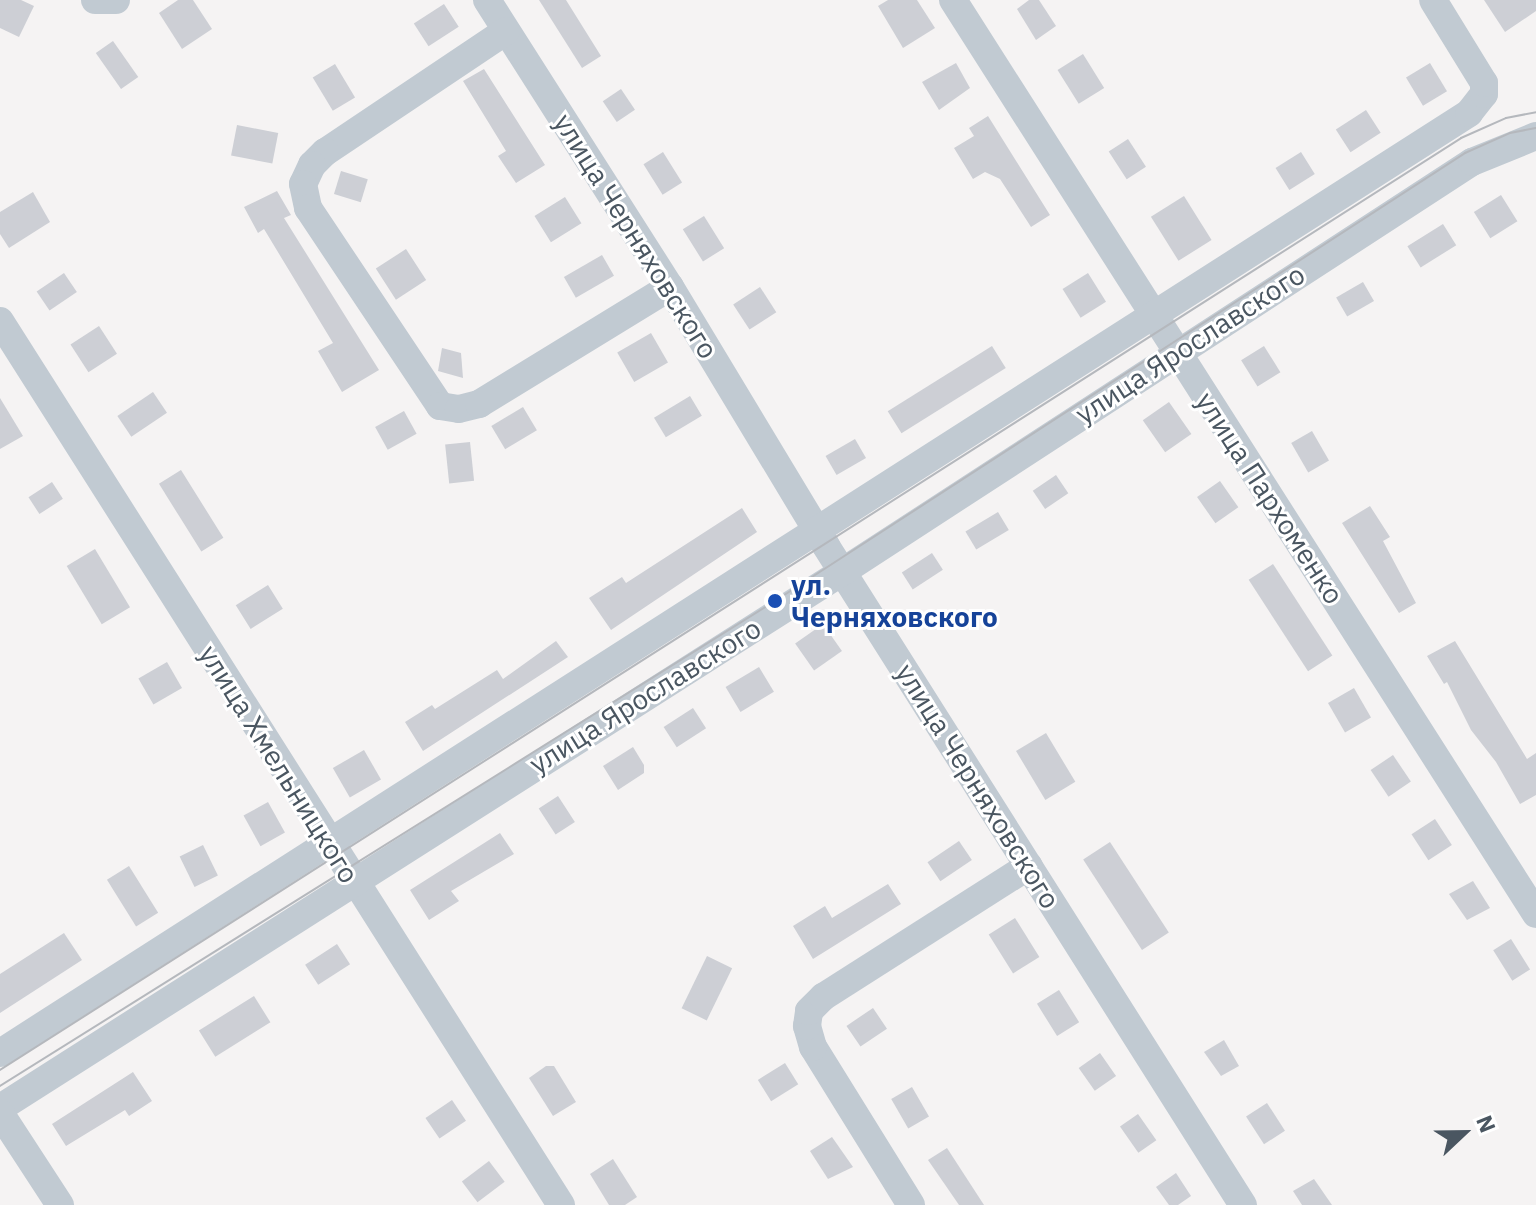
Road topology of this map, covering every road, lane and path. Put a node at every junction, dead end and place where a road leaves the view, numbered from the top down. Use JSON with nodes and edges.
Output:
{"nodes":[{"id":1,"x":95,"y":0,"type":"edge"},
{"id":2,"x":116,"y":0,"type":"edge"},
{"id":3,"x":487,"y":0,"type":"edge"},
{"id":4,"x":953,"y":0,"type":"edge"},
{"id":5,"x":1433,"y":0,"type":"edge"},
{"id":6,"x":506,"y":31,"type":"junction"},
{"id":7,"x":1536,"y":136,"type":"edge"},
{"id":8,"x":670,"y":287,"type":"junction"},
{"id":9,"x":1152,"y":313,"type":"junction"},
{"id":10,"x":0,"y":321,"type":"edge"},
{"id":11,"x":1177,"y":352,"type":"junction"},
{"id":12,"x":816,"y":529,"type":"junction"},
{"id":13,"x":842,"y":572,"type":"junction"},
{"id":14,"x":329,"y":842,"type":"junction"},
{"id":15,"x":1029,"y":866,"type":"junction"},
{"id":16,"x":353,"y":880,"type":"junction"},
{"id":17,"x":1536,"y":914,"type":"edge"},
{"id":18,"x":0,"y":1053,"type":"edge"},
{"id":19,"x":0,"y":1110,"type":"edge"},
{"id":20,"x":60,"y":1205,"type":"edge"},
{"id":21,"x":561,"y":1205,"type":"edge"},
{"id":22,"x":911,"y":1205,"type":"edge"},
{"id":23,"x":1243,"y":1205,"type":"edge"}],
"edges":[{"from":1,"to":2,"type":"street"},
{"from":3,"to":6,"type":"street","name":"улица Черняховского"},
{"from":4,"to":9,"type":"street","name":"улица Пархоменко"},
{"from":5,"to":9,"type":"street"},
{"from":6,"to":8,"type":"street","name":"улица Черняховского"},
{"from":6,"to":8,"type":"street"},
{"from":7,"to":11,"type":"street","name":"улица Ярославского"},
{"from":8,"to":12,"type":"street","name":"улица Черняховского"},
{"from":9,"to":11,"type":"street","name":"улица Пархоменко"},
{"from":9,"to":12,"type":"street"},
{"from":10,"to":14,"type":"street","name":"улица Хмельницкого"},
{"from":11,"to":13,"type":"street","name":"улица Ярославского"},
{"from":11,"to":17,"type":"street","name":"улица Пархоменко"},
{"from":12,"to":13,"type":"street","name":"улица Черняховского"},
{"from":12,"to":14,"type":"street"},
{"from":13,"to":15,"type":"street","name":"улица Черняховского"},
{"from":13,"to":16,"type":"street","name":"улица Ярославского"},
{"from":14,"to":16,"type":"street","name":"улица Хмельницкого"},
{"from":14,"to":18,"type":"street"},
{"from":15,"to":22,"type":"street"},
{"from":15,"to":23,"type":"street","name":"улица Черняховского"},
{"from":16,"to":19,"type":"street","name":"улица Ярославского"},
{"from":16,"to":21,"type":"street","name":"улица Хмельницкого"},
{"from":19,"to":20,"type":"street"}]}
